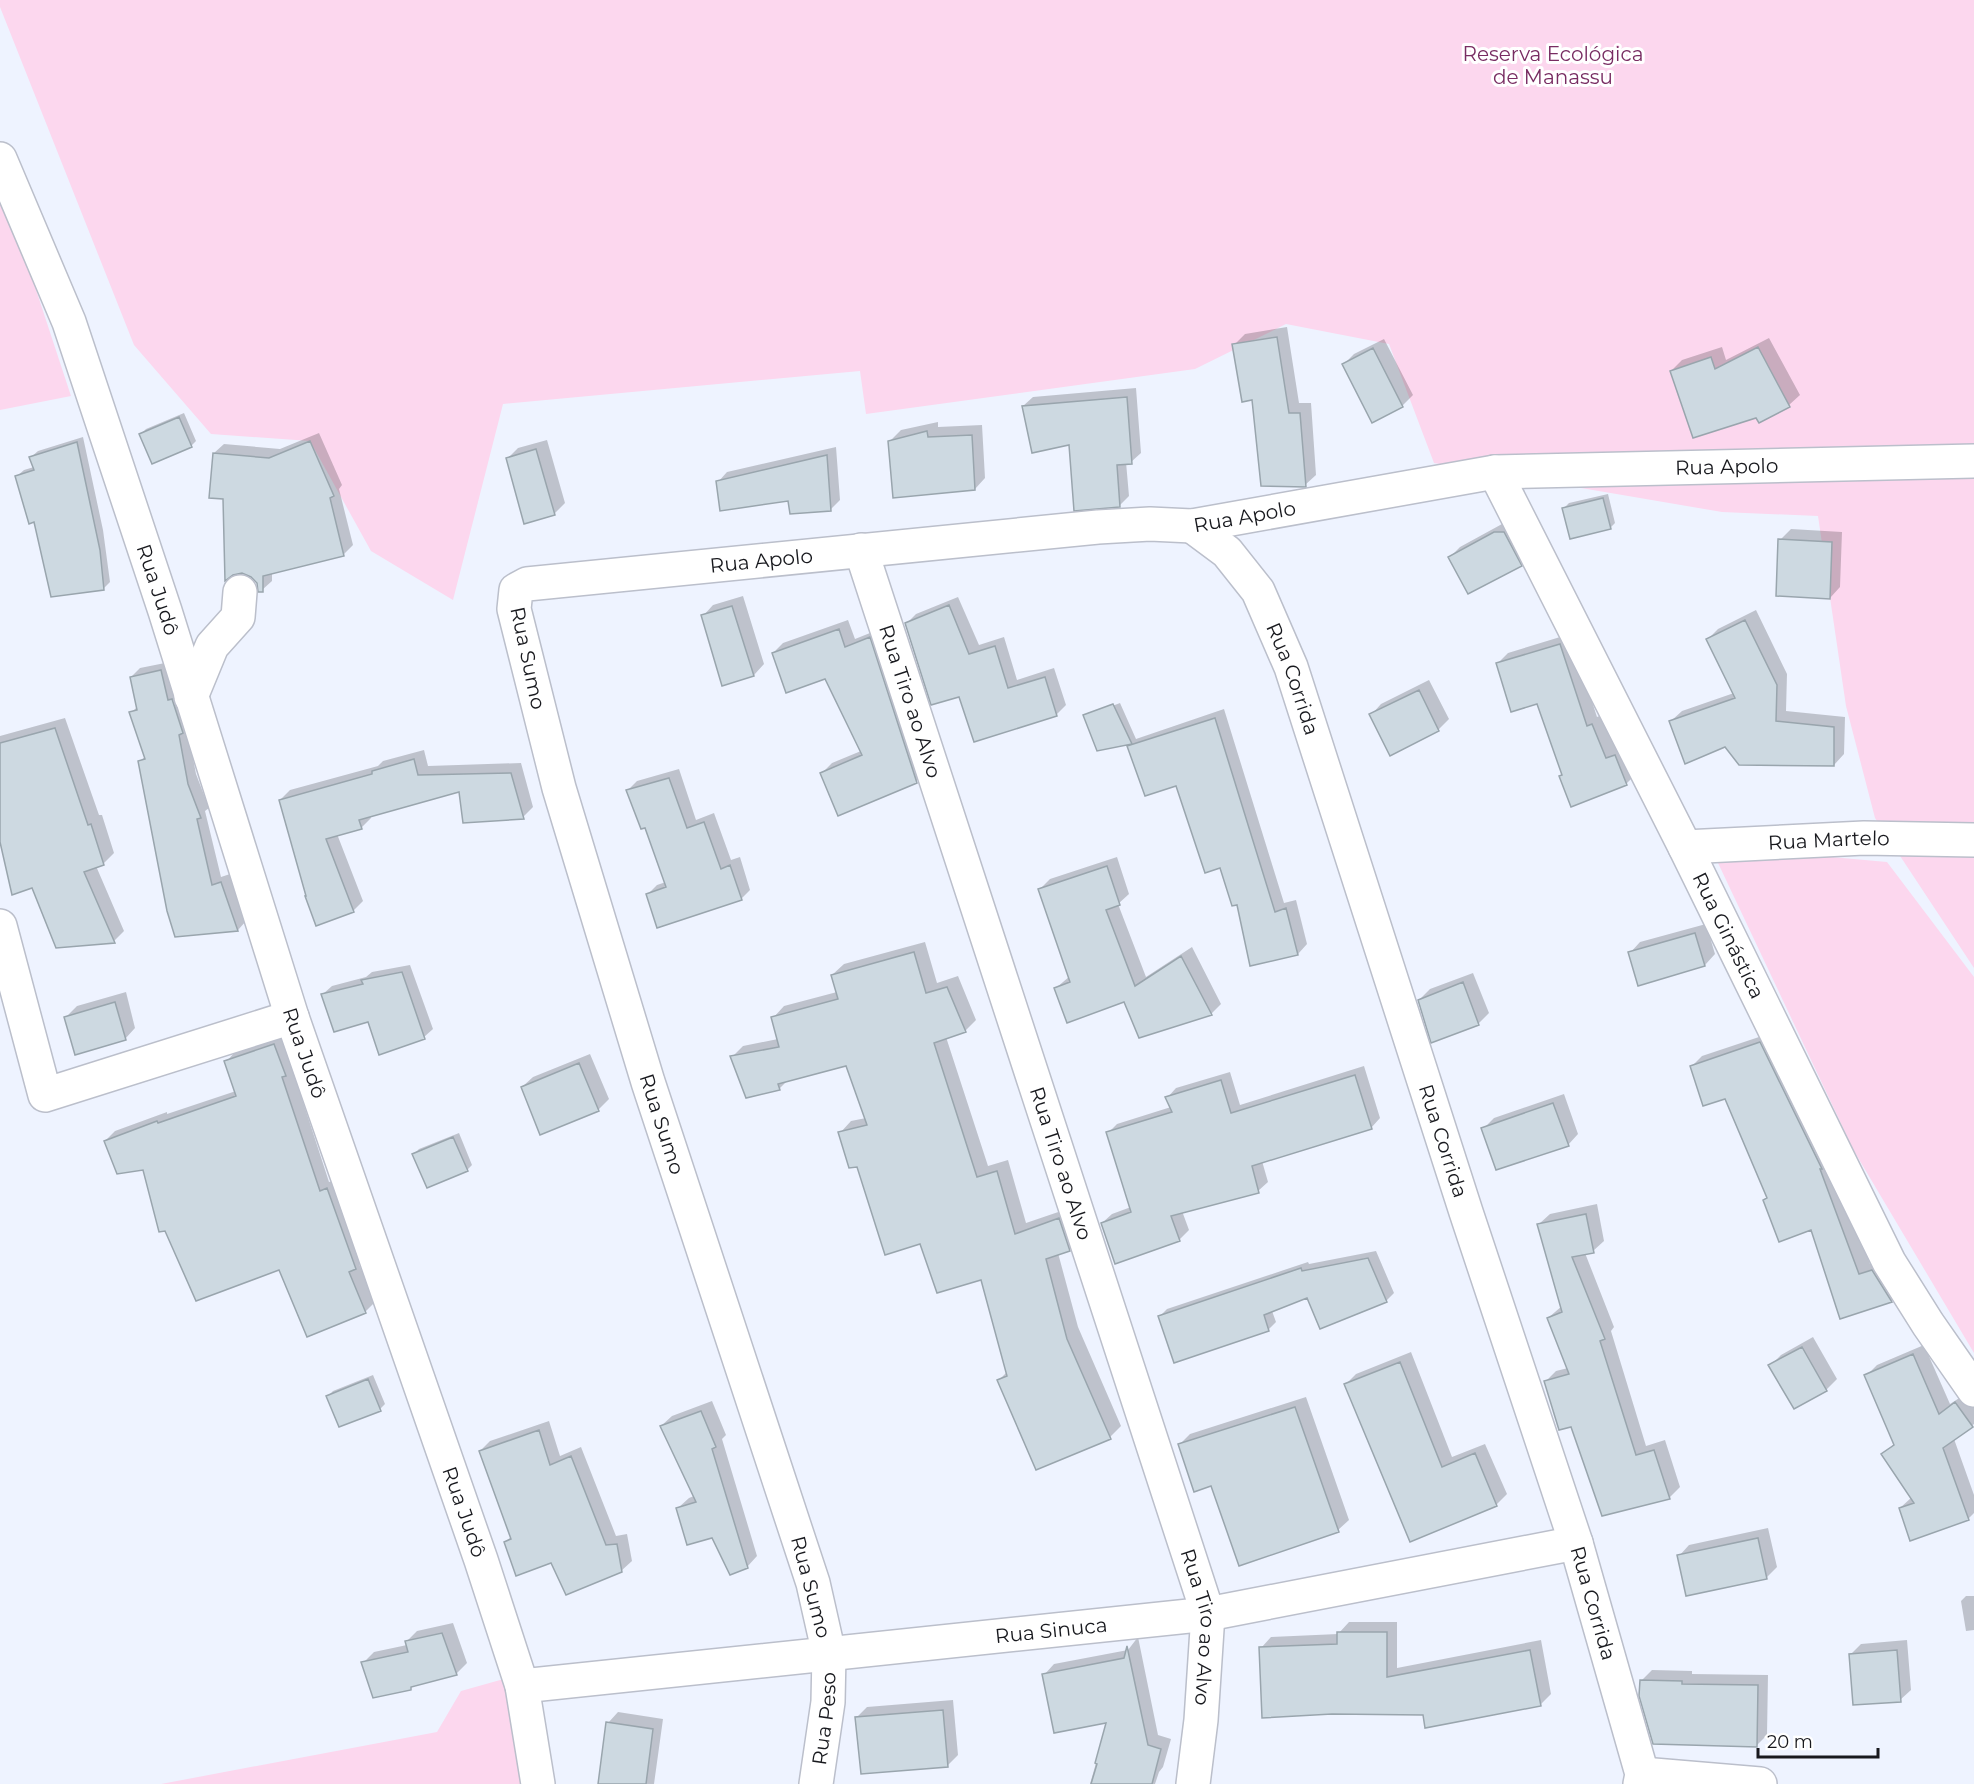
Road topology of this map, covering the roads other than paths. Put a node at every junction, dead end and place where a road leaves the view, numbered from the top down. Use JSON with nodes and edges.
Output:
{"nodes":[{"id":1,"x":0,"y":159,"type":"edge"},
{"id":2,"x":1974,"y":461,"type":"edge"},
{"id":3,"x":1495,"y":472,"type":"junction"},
{"id":4,"x":1192,"y":526,"type":"junction"},
{"id":5,"x":861,"y":550,"type":"junction"},
{"id":6,"x":516,"y":590,"type":"joint"},
{"id":7,"x":240,"y":592,"type":"dead end"},
{"id":8,"x":191,"y":697,"type":"junction"},
{"id":9,"x":1974,"y":840,"type":"edge"},
{"id":10,"x":1685,"y":847,"type":"junction"},
{"id":11,"x":0,"y":926,"type":"edge"},
{"id":12,"x":292,"y":1017,"type":"junction"},
{"id":13,"x":1974,"y":1390,"type":"edge"},
{"id":14,"x":1576,"y":1543,"type":"junction"},
{"id":15,"x":1208,"y":1614,"type":"junction"},
{"id":16,"x":829,"y":1654,"type":"junction"},
{"id":17,"x":522,"y":1686,"type":"junction"},
{"id":18,"x":1641,"y":1779,"type":"edge"},
{"id":19,"x":538,"y":1784,"type":"edge"},
{"id":20,"x":816,"y":1784,"type":"edge"},
{"id":21,"x":1193,"y":1784,"type":"edge"},
{"id":22,"x":1760,"y":1784,"type":"edge"}],
"edges":[{"from":1,"to":8,"type":"street","name":"Rua Judô"},
{"from":2,"to":3,"type":"street","name":"Rua Apolo"},
{"from":3,"to":4,"type":"street","name":"Rua Apolo"},
{"from":3,"to":10,"type":"street","name":"Rua Ginástica"},
{"from":4,"to":5,"type":"street","name":"Rua Apolo"},
{"from":4,"to":14,"type":"street","name":"Rua Corrida"},
{"from":5,"to":6,"type":"street","name":"Rua Apolo"},
{"from":5,"to":15,"type":"street","name":"Rua Tiro ao Alvo"},
{"from":6,"to":16,"type":"street","name":"Rua Sumo"},
{"from":7,"to":8,"type":"street"},
{"from":8,"to":12,"type":"street","name":"Rua Judô"},
{"from":9,"to":10,"type":"street","name":"Rua Martelo"},
{"from":10,"to":13,"type":"street","name":"Rua Ginástica"},
{"from":11,"to":12,"type":"street"},
{"from":12,"to":17,"type":"street","name":"Rua Judô"},
{"from":14,"to":15,"type":"street","name":"Rua Sinuca"},
{"from":14,"to":18,"type":"street","name":"Rua Corrida"},
{"from":15,"to":16,"type":"street","name":"Rua Sinuca"},
{"from":15,"to":21,"type":"street","name":"Rua Tiro ao Alvo"},
{"from":16,"to":17,"type":"street","name":"Rua Sinuca"},
{"from":16,"to":20,"type":"street","name":"Rua Peso"},
{"from":17,"to":19,"type":"street","name":"Rua Judô"},
{"from":18,"to":22,"type":"street"}]}
